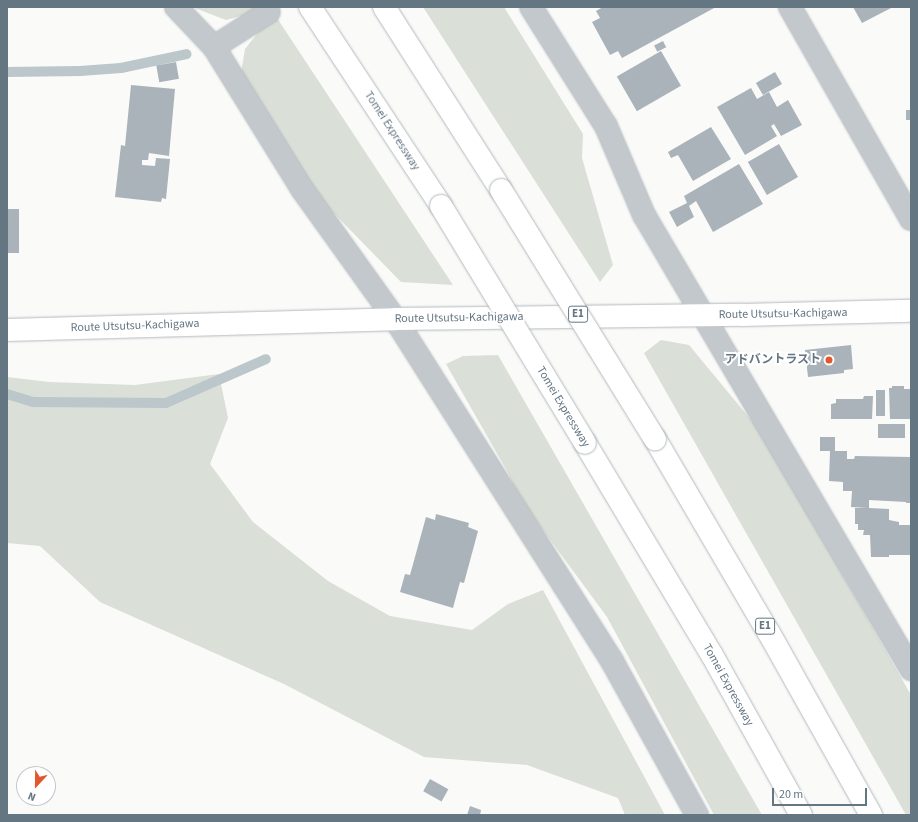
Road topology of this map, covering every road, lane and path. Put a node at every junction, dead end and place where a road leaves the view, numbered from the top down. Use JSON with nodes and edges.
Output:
{"nodes":[{"id":1,"x":176,"y":7,"type":"edge"},
{"id":2,"x":310,"y":7,"type":"edge"},
{"id":3,"x":384,"y":7,"type":"edge"},
{"id":4,"x":532,"y":7,"type":"edge"},
{"id":5,"x":790,"y":7,"type":"edge"},
{"id":6,"x":269,"y":12,"type":"dead end"},
{"id":7,"x":214,"y":47,"type":"junction"},
{"id":8,"x":911,"y":219,"type":"edge"},
{"id":9,"x":911,"y":310,"type":"edge"},
{"id":10,"x":703,"y":315,"type":"junction"},
{"id":11,"x":395,"y":319,"type":"junction"},
{"id":12,"x":7,"y":330,"type":"edge"},
{"id":13,"x":911,"y":669,"type":"edge"},
{"id":14,"x":697,"y":815,"type":"edge"},
{"id":15,"x":801,"y":815,"type":"edge"},
{"id":16,"x":871,"y":815,"type":"edge"}],
"edges":[{"from":1,"to":7,"type":"street"},
{"from":2,"to":15,"type":"main road","name":"Tomei Expressway","bridge":true},
{"from":3,"to":16,"type":"main road","number":"E1","bridge":true},
{"from":4,"to":10,"type":"street"},
{"from":5,"to":8,"type":"street"},
{"from":6,"to":7,"type":"street"},
{"from":7,"to":11,"type":"street"},
{"from":9,"to":10,"type":"main road","name":"Route Utsutsu-Kachigawa"},
{"from":10,"to":11,"type":"main road","name":"Route Utsutsu-Kachigawa"},
{"from":10,"to":13,"type":"street"},
{"from":11,"to":12,"type":"main road","name":"Route Utsutsu-Kachigawa"},
{"from":11,"to":14,"type":"street"}]}
